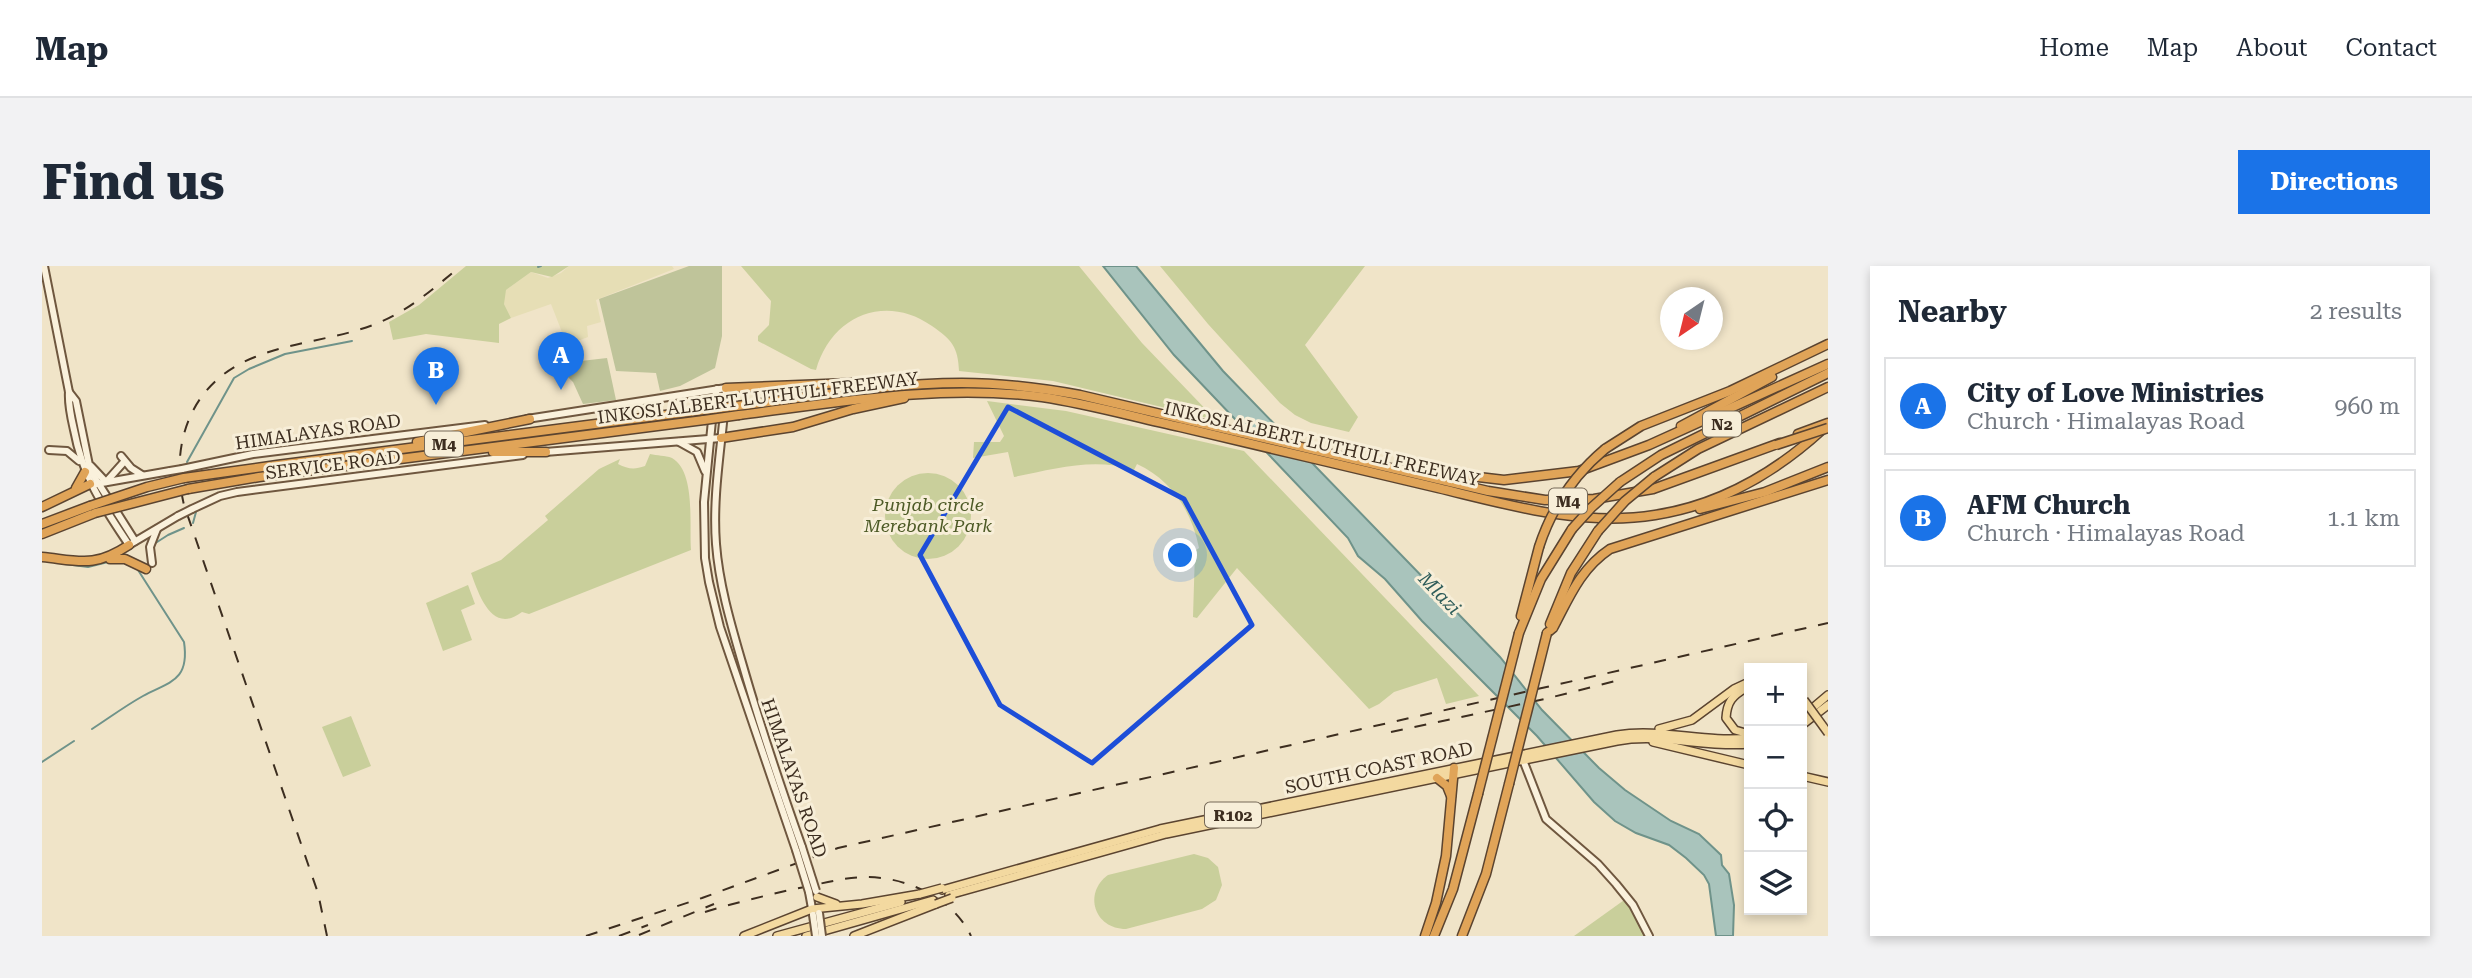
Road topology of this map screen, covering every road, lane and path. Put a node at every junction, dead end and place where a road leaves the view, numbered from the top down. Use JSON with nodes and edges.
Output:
{"nodes":[{"id":1,"x":44,"y":266,"type":"edge"},
{"id":2,"x":1828,"y":345,"type":"edge"},
{"id":3,"x":1828,"y":364,"type":"edge"},
{"id":4,"x":1828,"y":373,"type":"edge"},
{"id":5,"x":961,"y":383,"type":"junction"},
{"id":6,"x":1828,"y":387,"type":"edge"},
{"id":7,"x":721,"y":389,"type":"junction"},
{"id":8,"x":931,"y":392,"type":"junction"},
{"id":9,"x":738,"y":411,"type":"junction"},
{"id":10,"x":704,"y":415,"type":"junction"},
{"id":11,"x":530,"y":419,"type":"junction"},
{"id":12,"x":1828,"y":425,"type":"edge"},
{"id":13,"x":710,"y":438,"type":"junction"},
{"id":14,"x":721,"y":438,"type":"junction"},
{"id":15,"x":1665,"y":438,"type":"junction"},
{"id":16,"x":677,"y":441,"type":"junction"},
{"id":17,"x":49,"y":450,"type":"dead end"},
{"id":18,"x":454,"y":452,"type":"junction"},
{"id":19,"x":546,"y":452,"type":"junction"},
{"id":20,"x":363,"y":454,"type":"junction"},
{"id":21,"x":1355,"y":464,"type":"junction"},
{"id":22,"x":85,"y":466,"type":"junction"},
{"id":23,"x":1828,"y":468,"type":"edge"},
{"id":24,"x":183,"y":474,"type":"junction"},
{"id":25,"x":144,"y":475,"type":"junction"},
{"id":26,"x":706,"y":476,"type":"junction"},
{"id":27,"x":1828,"y":480,"type":"edge"},
{"id":28,"x":109,"y":481,"type":"junction"},
{"id":29,"x":94,"y":484,"type":"junction"},
{"id":30,"x":74,"y":491,"type":"junction"},
{"id":31,"x":106,"y":497,"type":"junction"},
{"id":32,"x":1754,"y":503,"type":"junction"},
{"id":33,"x":42,"y":506,"type":"edge"},
{"id":34,"x":93,"y":510,"type":"junction"},
{"id":35,"x":1672,"y":512,"type":"junction"},
{"id":36,"x":42,"y":524,"type":"edge"},
{"id":37,"x":158,"y":527,"type":"junction"},
{"id":38,"x":42,"y":534,"type":"edge"},
{"id":39,"x":132,"y":543,"type":"junction"},
{"id":40,"x":42,"y":557,"type":"edge"},
{"id":41,"x":103,"y":559,"type":"junction"},
{"id":42,"x":149,"y":566,"type":"joint"},
{"id":43,"x":1519,"y":633,"type":"junction"},
{"id":44,"x":1547,"y":633,"type":"junction"},
{"id":45,"x":1744,"y":686,"type":"edge"},
{"id":46,"x":1744,"y":688,"type":"edge"},
{"id":47,"x":1828,"y":695,"type":"edge"},
{"id":48,"x":1828,"y":705,"type":"edge"},
{"id":49,"x":1807,"y":708,"type":"edge"},
{"id":50,"x":1807,"y":713,"type":"edge"},
{"id":51,"x":1807,"y":721,"type":"edge"},
{"id":52,"x":1630,"y":733,"type":"junction"},
{"id":53,"x":1744,"y":734,"type":"edge"},
{"id":54,"x":1827,"y":735,"type":"edge"},
{"id":55,"x":1744,"y":736,"type":"edge"},
{"id":56,"x":1597,"y":743,"type":"junction"},
{"id":57,"x":1744,"y":744,"type":"edge"},
{"id":58,"x":1527,"y":757,"type":"junction"},
{"id":59,"x":1744,"y":764,"type":"edge"},
{"id":60,"x":1454,"y":771,"type":"junction"},
{"id":61,"x":1807,"y":777,"type":"edge"},
{"id":62,"x":1437,"y":778,"type":"junction"},
{"id":63,"x":1828,"y":782,"type":"edge"},
{"id":64,"x":1452,"y":798,"type":"junction"},
{"id":65,"x":799,"y":849,"type":"junction"},
{"id":66,"x":946,"y":892,"type":"junction"},
{"id":67,"x":814,"y":893,"type":"junction"},
{"id":68,"x":920,"y":895,"type":"junction"},
{"id":69,"x":934,"y":902,"type":"junction"},
{"id":70,"x":843,"y":906,"type":"junction"},
{"id":71,"x":816,"y":911,"type":"junction"},
{"id":72,"x":744,"y":936,"type":"edge"},
{"id":73,"x":777,"y":936,"type":"edge"},
{"id":74,"x":806,"y":936,"type":"edge"},
{"id":75,"x":816,"y":936,"type":"edge"},
{"id":76,"x":822,"y":936,"type":"edge"},
{"id":77,"x":854,"y":936,"type":"edge"},
{"id":78,"x":1424,"y":936,"type":"edge"},
{"id":79,"x":1434,"y":936,"type":"edge"},
{"id":80,"x":1462,"y":936,"type":"edge"},
{"id":81,"x":1649,"y":936,"type":"edge"}],
"edges":[{"from":1,"to":22,"type":"street"},
{"from":2,"to":15,"type":"highway"},
{"from":2,"to":43,"type":"highway","bridge":true},
{"from":3,"to":15,"type":"highway"},
{"from":4,"to":43,"type":"highway","number":"N2","bridge":true},
{"from":5,"to":7,"type":"highway"},
{"from":5,"to":9,"type":"highway","name":"INKOSI ALBERT LUTHULI FREEWAY","number":"M4"},
{"from":5,"to":21,"type":"highway","name":"INKOSI ALBERT LUTHULI FREEWAY","number":"M4"},
{"from":6,"to":44,"type":"highway","number":"N2","bridge":true},
{"from":7,"to":11,"type":"street","name":"HIMALAYAS ROAD"},
{"from":7,"to":13,"type":"street","name":"HIMALAYAS ROAD"},
{"from":7,"to":14,"type":"street","name":"HIMALAYAS ROAD"},
{"from":8,"to":9,"type":"highway","name":"INKOSI ALBERT LUTHULI FREEWAY","number":"M4"},
{"from":8,"to":14,"type":"highway"},
{"from":8,"to":21,"type":"highway","name":"INKOSI ALBERT LUTHULI FREEWAY","number":"M4"},
{"from":9,"to":10,"type":"highway","name":"INKOSI ALBERT LUTHULI FREEWAY","number":"M4","bridge":true},
{"from":10,"to":18,"type":"highway","name":"INKOSI ALBERT LUTHULI FREEWAY","number":"M4"},
{"from":10,"to":20,"type":"highway","name":"INKOSI ALBERT LUTHULI FREEWAY","number":"M4"},
{"from":11,"to":20,"type":"highway"},
{"from":11,"to":24,"type":"street","name":"HIMALAYAS ROAD"},
{"from":12,"to":21,"type":"highway","name":"INKOSI ALBERT LUTHULI FREEWAY","number":"M4","bridge":true},
{"from":12,"to":35,"type":"highway","name":"INKOSI ALBERT LUTHULI FREEWAY","number":"M4"},
{"from":13,"to":14,"type":"street","name":"SERVICE ROAD"},
{"from":13,"to":16,"type":"street","name":"SERVICE ROAD"},
{"from":13,"to":26,"type":"street","name":"HIMALAYAS ROAD"},
{"from":14,"to":65,"type":"street","name":"HIMALAYAS ROAD"},
{"from":15,"to":21,"type":"highway"},
{"from":16,"to":19,"type":"street","name":"SERVICE ROAD"},
{"from":16,"to":26,"type":"street"},
{"from":17,"to":22,"type":"street"},
{"from":18,"to":19,"type":"highway"},
{"from":18,"to":34,"type":"highway","name":"INKOSI ALBERT LUTHULI FREEWAY","number":"M4","bridge":true},
{"from":19,"to":37,"type":"street","name":"SERVICE ROAD","bridge":true},
{"from":20,"to":24,"type":"highway","name":"INKOSI ALBERT LUTHULI FREEWAY","number":"M4"},
{"from":21,"to":35,"type":"highway","name":"INKOSI ALBERT LUTHULI FREEWAY","number":"M4"},
{"from":22,"to":28,"type":"street"},
{"from":22,"to":29,"type":"street"},
{"from":22,"to":29,"type":"street"},
{"from":22,"to":30,"type":"highway"},
{"from":23,"to":32,"type":"highway"},
{"from":23,"to":35,"type":"highway"},
{"from":24,"to":25,"type":"street","name":"HIMALAYAS ROAD","bridge":true},
{"from":24,"to":34,"type":"highway","name":"INKOSI ALBERT LUTHULI FREEWAY","number":"M4","bridge":true},
{"from":25,"to":28,"type":"street","name":"HIMALAYAS ROAD"},
{"from":25,"to":28,"type":"street"},
{"from":26,"to":65,"type":"street","name":"HIMALAYAS ROAD"},
{"from":27,"to":32,"type":"highway"},
{"from":28,"to":29,"type":"street","name":"HIMALAYAS ROAD"},
{"from":28,"to":31,"type":"street"},
{"from":29,"to":30,"type":"highway"},
{"from":29,"to":31,"type":"street"},
{"from":29,"to":39,"type":"street"},
{"from":30,"to":33,"type":"highway"},
{"from":31,"to":39,"type":"street"},
{"from":32,"to":44,"type":"highway"},
{"from":34,"to":36,"type":"highway","name":"INKOSI ALBERT LUTHULI FREEWAY","number":"M4"},
{"from":34,"to":38,"type":"highway","name":"INKOSI ALBERT LUTHULI FREEWAY","number":"M4"},
{"from":37,"to":39,"type":"street","name":"SERVICE ROAD"},
{"from":37,"to":42,"type":"street"},
{"from":39,"to":41,"type":"highway"},
{"from":40,"to":41,"type":"highway"},
{"from":41,"to":42,"type":"highway"},
{"from":43,"to":79,"type":"highway","number":"N2","bridge":true},
{"from":44,"to":80,"type":"highway","number":"N2","bridge":true},
{"from":45,"to":52,"type":"main road"},
{"from":46,"to":53,"type":"main road"},
{"from":47,"to":50,"type":"main road"},
{"from":48,"to":51,"type":"main road"},
{"from":49,"to":54,"type":"main road","bridge":true},
{"from":52,"to":55,"type":"main road","name":"SOUTH COAST ROAD","number":"R102"},
{"from":52,"to":56,"type":"main road","name":"SOUTH COAST ROAD","number":"R102"},
{"from":56,"to":57,"type":"main road","name":"SOUTH COAST ROAD","number":"R102"},
{"from":56,"to":58,"type":"main road","name":"SOUTH COAST ROAD","number":"R102"},
{"from":56,"to":59,"type":"main road"},
{"from":58,"to":60,"type":"main road","name":"SOUTH COAST ROAD","number":"R102"},
{"from":58,"to":81,"type":"street"},
{"from":60,"to":62,"type":"main road","name":"SOUTH COAST ROAD","number":"R102"},
{"from":60,"to":64,"type":"highway"},
{"from":60,"to":66,"type":"main road","name":"SOUTH COAST ROAD","number":"R102"},
{"from":61,"to":63,"type":"main road"},
{"from":62,"to":64,"type":"highway"},
{"from":62,"to":66,"type":"main road","name":"SOUTH COAST ROAD","number":"R102"},
{"from":64,"to":78,"type":"highway"},
{"from":65,"to":67,"type":"street","name":"HIMALAYAS ROAD","bridge":true},
{"from":66,"to":68,"type":"main road","name":"SOUTH COAST ROAD","number":"R102","bridge":true},
{"from":66,"to":69,"type":"main road","bridge":true},
{"from":67,"to":70,"type":"main road"},
{"from":67,"to":71,"type":"street","name":"HIMALAYAS ROAD"},
{"from":68,"to":70,"type":"main road"},
{"from":68,"to":73,"type":"main road","name":"SOUTH COAST ROAD","number":"R102"},
{"from":69,"to":74,"type":"main road"},
{"from":69,"to":77,"type":"main road"},
{"from":70,"to":71,"type":"main road"},
{"from":71,"to":72,"type":"main road"},
{"from":71,"to":75,"type":"street","name":"HIMALAYAS ROAD","bridge":true},
{"from":71,"to":76,"type":"street","name":"HIMALAYAS ROAD","bridge":true}]}
